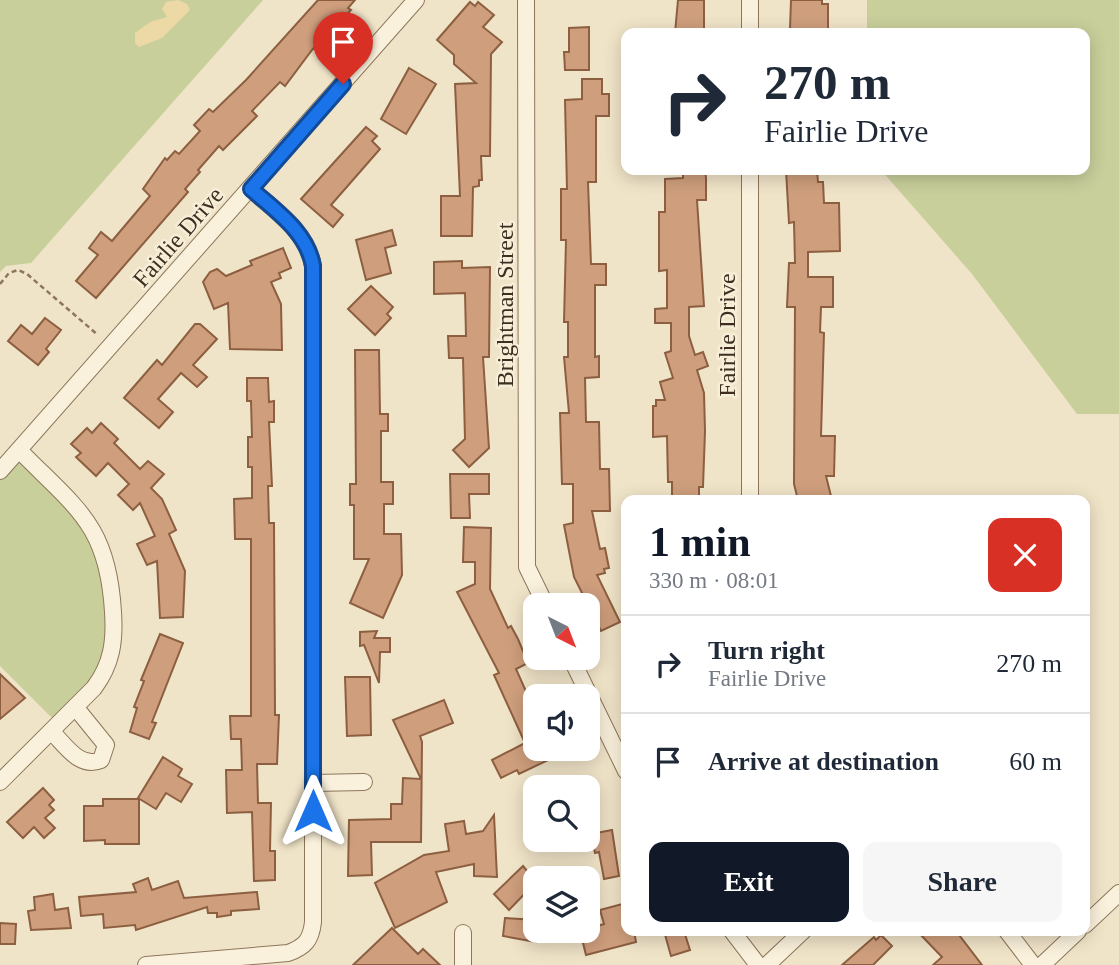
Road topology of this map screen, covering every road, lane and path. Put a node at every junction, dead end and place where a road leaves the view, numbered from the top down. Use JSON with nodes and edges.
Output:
{"nodes":[{"id":1,"x":416,"y":0,"type":"edge"},
{"id":2,"x":526,"y":0,"type":"edge"},
{"id":3,"x":750,"y":0,"type":"edge"},
{"id":4,"x":750,"y":28,"type":"edge"},
{"id":5,"x":750,"y":175,"type":"edge"},
{"id":6,"x":251,"y":189,"type":"junction"},
{"id":7,"x":0,"y":284,"type":"edge"},
{"id":8,"x":111,"y":347,"type":"junction"},
{"id":9,"x":20,"y":451,"type":"junction"},
{"id":10,"x":0,"y":471,"type":"edge"},
{"id":11,"x":750,"y":495,"type":"edge"},
{"id":12,"x":540,"y":593,"type":"edge"},
{"id":13,"x":577,"y":670,"type":"edge"},
{"id":14,"x":76,"y":708,"type":"junction"},
{"id":15,"x":52,"y":732,"type":"junction"},
{"id":16,"x":621,"y":761,"type":"edge"},
{"id":17,"x":0,"y":782,"type":"edge"},
{"id":18,"x":364,"y":782,"type":"dead end"},
{"id":19,"x":313,"y":783,"type":"junction"},
{"id":20,"x":1119,"y":893,"type":"edge"},
{"id":21,"x":1090,"y":920,"type":"edge"},
{"id":22,"x":463,"y":933,"type":"dead end"},
{"id":23,"x":736,"y":936,"type":"edge"},
{"id":24,"x":798,"y":936,"type":"edge"},
{"id":25,"x":1011,"y":936,"type":"edge"},
{"id":26,"x":1073,"y":936,"type":"edge"},
{"id":27,"x":146,"y":965,"type":"edge"},
{"id":28,"x":463,"y":965,"type":"edge"},
{"id":29,"x":758,"y":965,"type":"edge"},
{"id":30,"x":767,"y":965,"type":"edge"},
{"id":31,"x":1033,"y":965,"type":"edge"},
{"id":32,"x":1042,"y":965,"type":"edge"}],
"edges":[{"from":1,"to":6,"type":"street","name":"Fairlie Drive"},
{"from":2,"to":12,"type":"street","name":"Brightman Street"},
{"from":3,"to":4,"type":"street"},
{"from":5,"to":11,"type":"street","name":"Fairlie Drive"},
{"from":6,"to":8,"type":"street","name":"Fairlie Drive"},
{"from":6,"to":19,"type":"street"},
{"from":7,"to":8,"type":"path"},
{"from":8,"to":9,"type":"street","name":"Fairlie Drive"},
{"from":9,"to":10,"type":"street","name":"Fairlie Drive"},
{"from":9,"to":14,"type":"street"},
{"from":13,"to":16,"type":"street"},
{"from":14,"to":15,"type":"street"},
{"from":14,"to":15,"type":"street"},
{"from":15,"to":17,"type":"street"},
{"from":18,"to":19,"type":"street"},
{"from":19,"to":27,"type":"street"},
{"from":20,"to":21,"type":"street"},
{"from":22,"to":28,"type":"street"},
{"from":23,"to":29,"type":"street"},
{"from":24,"to":30,"type":"street"},
{"from":25,"to":31,"type":"street"},
{"from":26,"to":32,"type":"street"}]}
